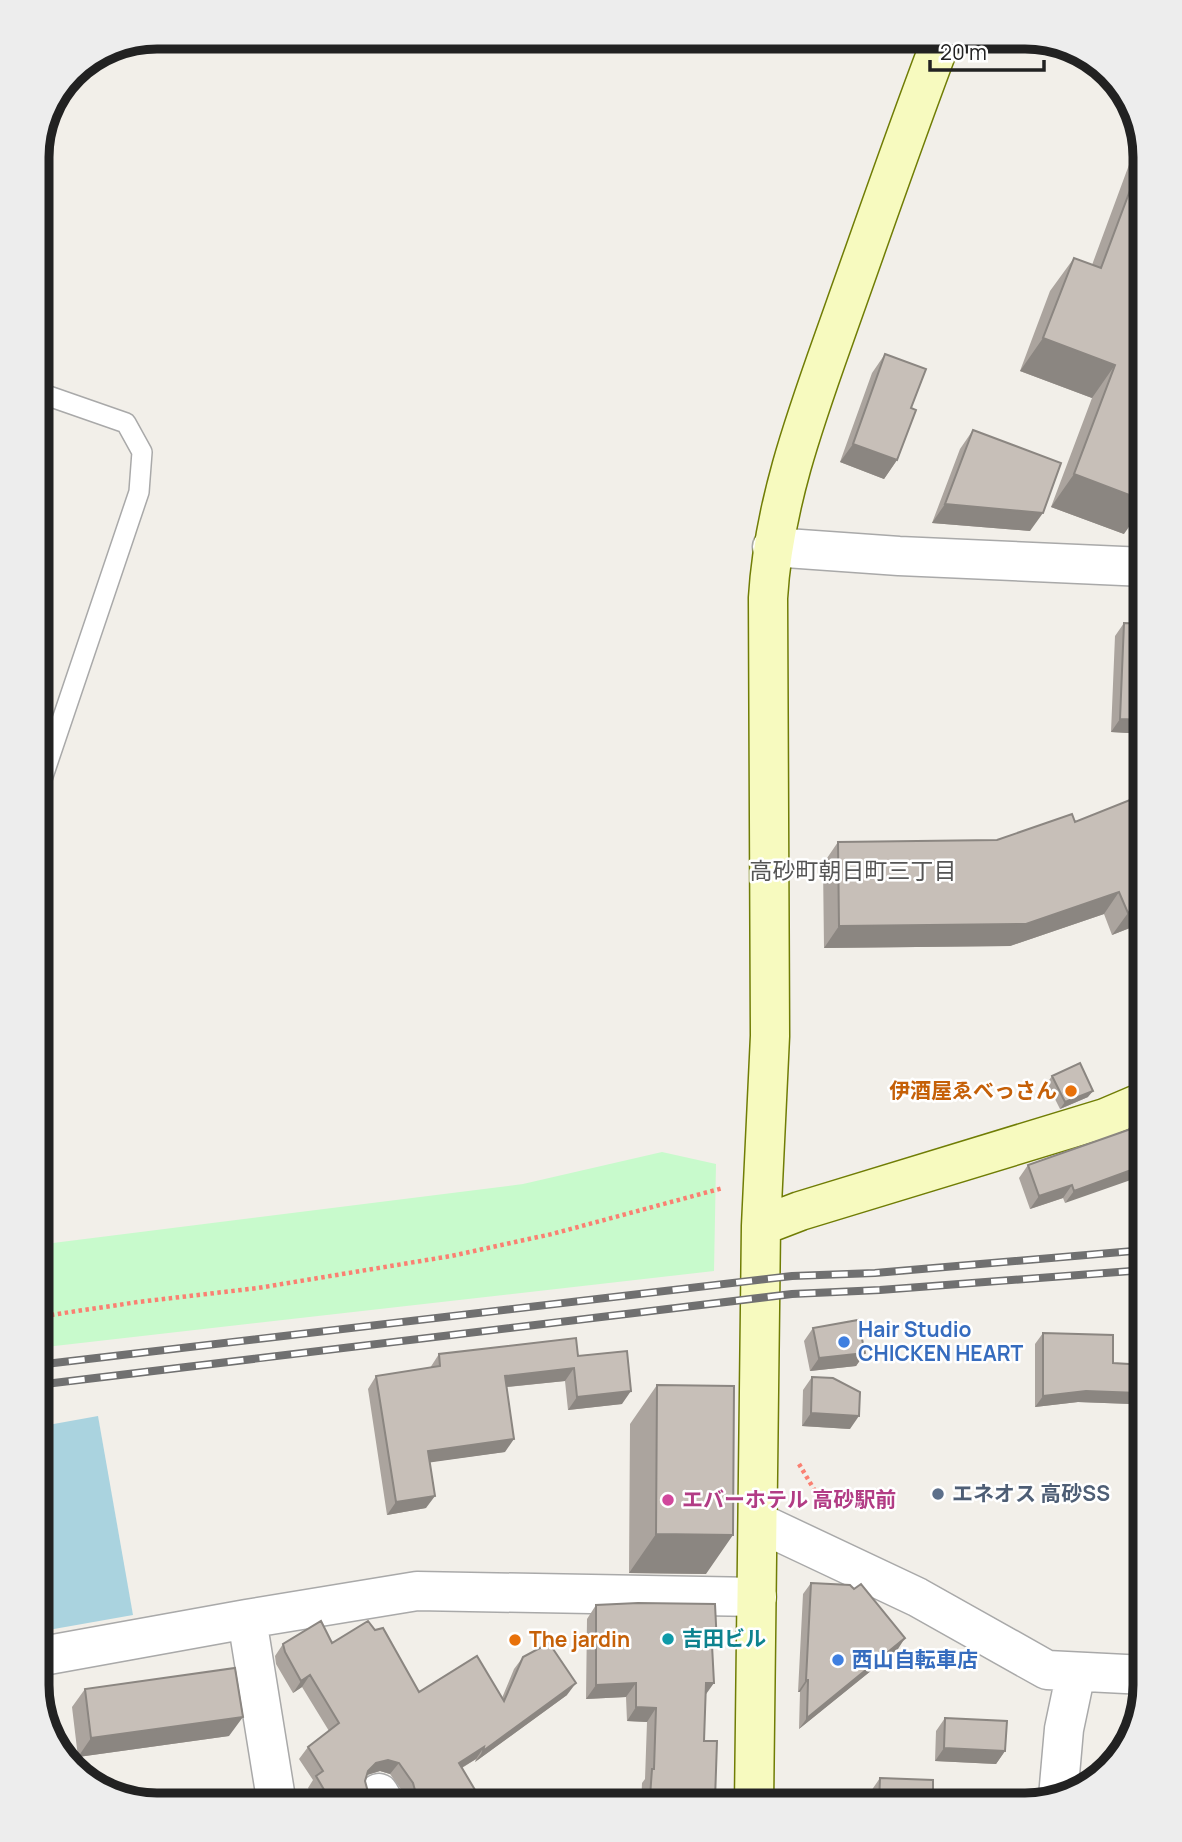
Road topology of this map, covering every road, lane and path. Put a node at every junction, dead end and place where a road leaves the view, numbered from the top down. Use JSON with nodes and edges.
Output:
{"nodes":[{"id":1,"x":938,"y":49,"type":"edge"},
{"id":2,"x":49,"y":396,"type":"edge"},
{"id":3,"x":772,"y":547,"type":"junction"},
{"id":4,"x":1133,"y":566,"type":"edge"},
{"id":5,"x":49,"y":758,"type":"edge"},
{"id":6,"x":1133,"y":1106,"type":"edge"},
{"id":7,"x":723,"y":1188,"type":"dead end"},
{"id":8,"x":761,"y":1226,"type":"junction"},
{"id":9,"x":49,"y":1315,"type":"edge"},
{"id":10,"x":796,"y":1458,"type":"dead end"},
{"id":11,"x":833,"y":1517,"type":"dead end"},
{"id":12,"x":758,"y":1522,"type":"junction"},
{"id":13,"x":757,"y":1597,"type":"junction"},
{"id":14,"x":247,"y":1619,"type":"junction"},
{"id":15,"x":49,"y":1655,"type":"edge"},
{"id":16,"x":1076,"y":1672,"type":"junction"},
{"id":17,"x":1133,"y":1674,"type":"edge"},
{"id":18,"x":1059,"y":1787,"type":"edge"},
{"id":19,"x":275,"y":1793,"type":"edge"},
{"id":20,"x":754,"y":1793,"type":"edge"}],
"edges":[{"from":1,"to":3,"type":"street"},
{"from":2,"to":5,"type":"lane"},
{"from":3,"to":4,"type":"street"},
{"from":3,"to":8,"type":"street"},
{"from":6,"to":8,"type":"street"},
{"from":7,"to":9,"type":"path"},
{"from":8,"to":12,"type":"street"},
{"from":10,"to":11,"type":"path"},
{"from":12,"to":13,"type":"street"},
{"from":12,"to":16,"type":"street"},
{"from":13,"to":14,"type":"street"},
{"from":13,"to":20,"type":"street"},
{"from":14,"to":15,"type":"street"},
{"from":14,"to":19,"type":"street"},
{"from":16,"to":17,"type":"street"},
{"from":16,"to":18,"type":"street"}]}
